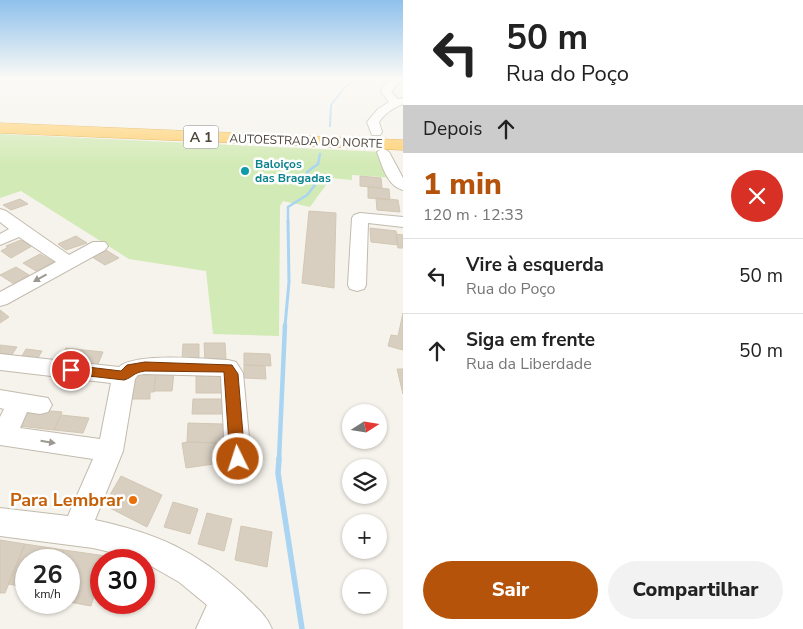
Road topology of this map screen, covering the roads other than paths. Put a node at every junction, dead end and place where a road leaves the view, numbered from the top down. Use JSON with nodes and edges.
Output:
{"nodes":[{"id":1,"x":387,"y":107,"type":"edge"},
{"id":2,"x":0,"y":123,"type":"edge"},
{"id":3,"x":0,"y":128,"type":"edge"},
{"id":4,"x":376,"y":132,"type":"dead end"},
{"id":5,"x":403,"y":139,"type":"edge"},
{"id":6,"x":403,"y":145,"type":"edge"},
{"id":7,"x":382,"y":152,"type":"dead end"},
{"id":8,"x":403,"y":186,"type":"edge"},
{"id":9,"x":0,"y":214,"type":"edge"},
{"id":10,"x":403,"y":222,"type":"edge"},
{"id":11,"x":20,"y":230,"type":"junction"},
{"id":12,"x":0,"y":240,"type":"edge"},
{"id":13,"x":99,"y":246,"type":"dead end"},
{"id":14,"x":68,"y":262,"type":"junction"},
{"id":15,"x":357,"y":285,"type":"dead end"},
{"id":16,"x":0,"y":300,"type":"edge"},
{"id":17,"x":0,"y":362,"type":"edge"},
{"id":18,"x":124,"y":376,"type":"junction"},
{"id":19,"x":20,"y":402,"type":"edge"},
{"id":20,"x":2,"y":435,"type":"edge"},
{"id":21,"x":110,"y":451,"type":"junction"},
{"id":22,"x":230,"y":469,"type":"dead end"},
{"id":23,"x":0,"y":522,"type":"edge"},
{"id":24,"x":76,"y":530,"type":"junction"},
{"id":25,"x":219,"y":615,"type":"edge"},
{"id":26,"x":255,"y":629,"type":"edge"}],
"edges":[{"from":1,"to":4,"type":"street"},
{"from":2,"to":5,"type":"highway","name":"AUTOESTRADA DO NORTE","number":"A 1"},
{"from":3,"to":6,"type":"highway","name":"AUTOESTRADA DO NORTE","number":"A 1"},
{"from":7,"to":8,"type":"street"},
{"from":9,"to":11,"type":"street"},
{"from":10,"to":15,"type":"street"},
{"from":11,"to":12,"type":"street"},
{"from":11,"to":14,"type":"street"},
{"from":13,"to":14,"type":"street"},
{"from":14,"to":16,"type":"street","one_way":true},
{"from":17,"to":18,"type":"street"},
{"from":18,"to":21,"type":"street"},
{"from":18,"to":22,"type":"street"},
{"from":19,"to":20,"type":"street"},
{"from":20,"to":21,"type":"street","one_way":true},
{"from":21,"to":24,"type":"street"},
{"from":23,"to":24,"type":"street"},
{"from":24,"to":25,"type":"street"},
{"from":25,"to":26,"type":"street"}]}
